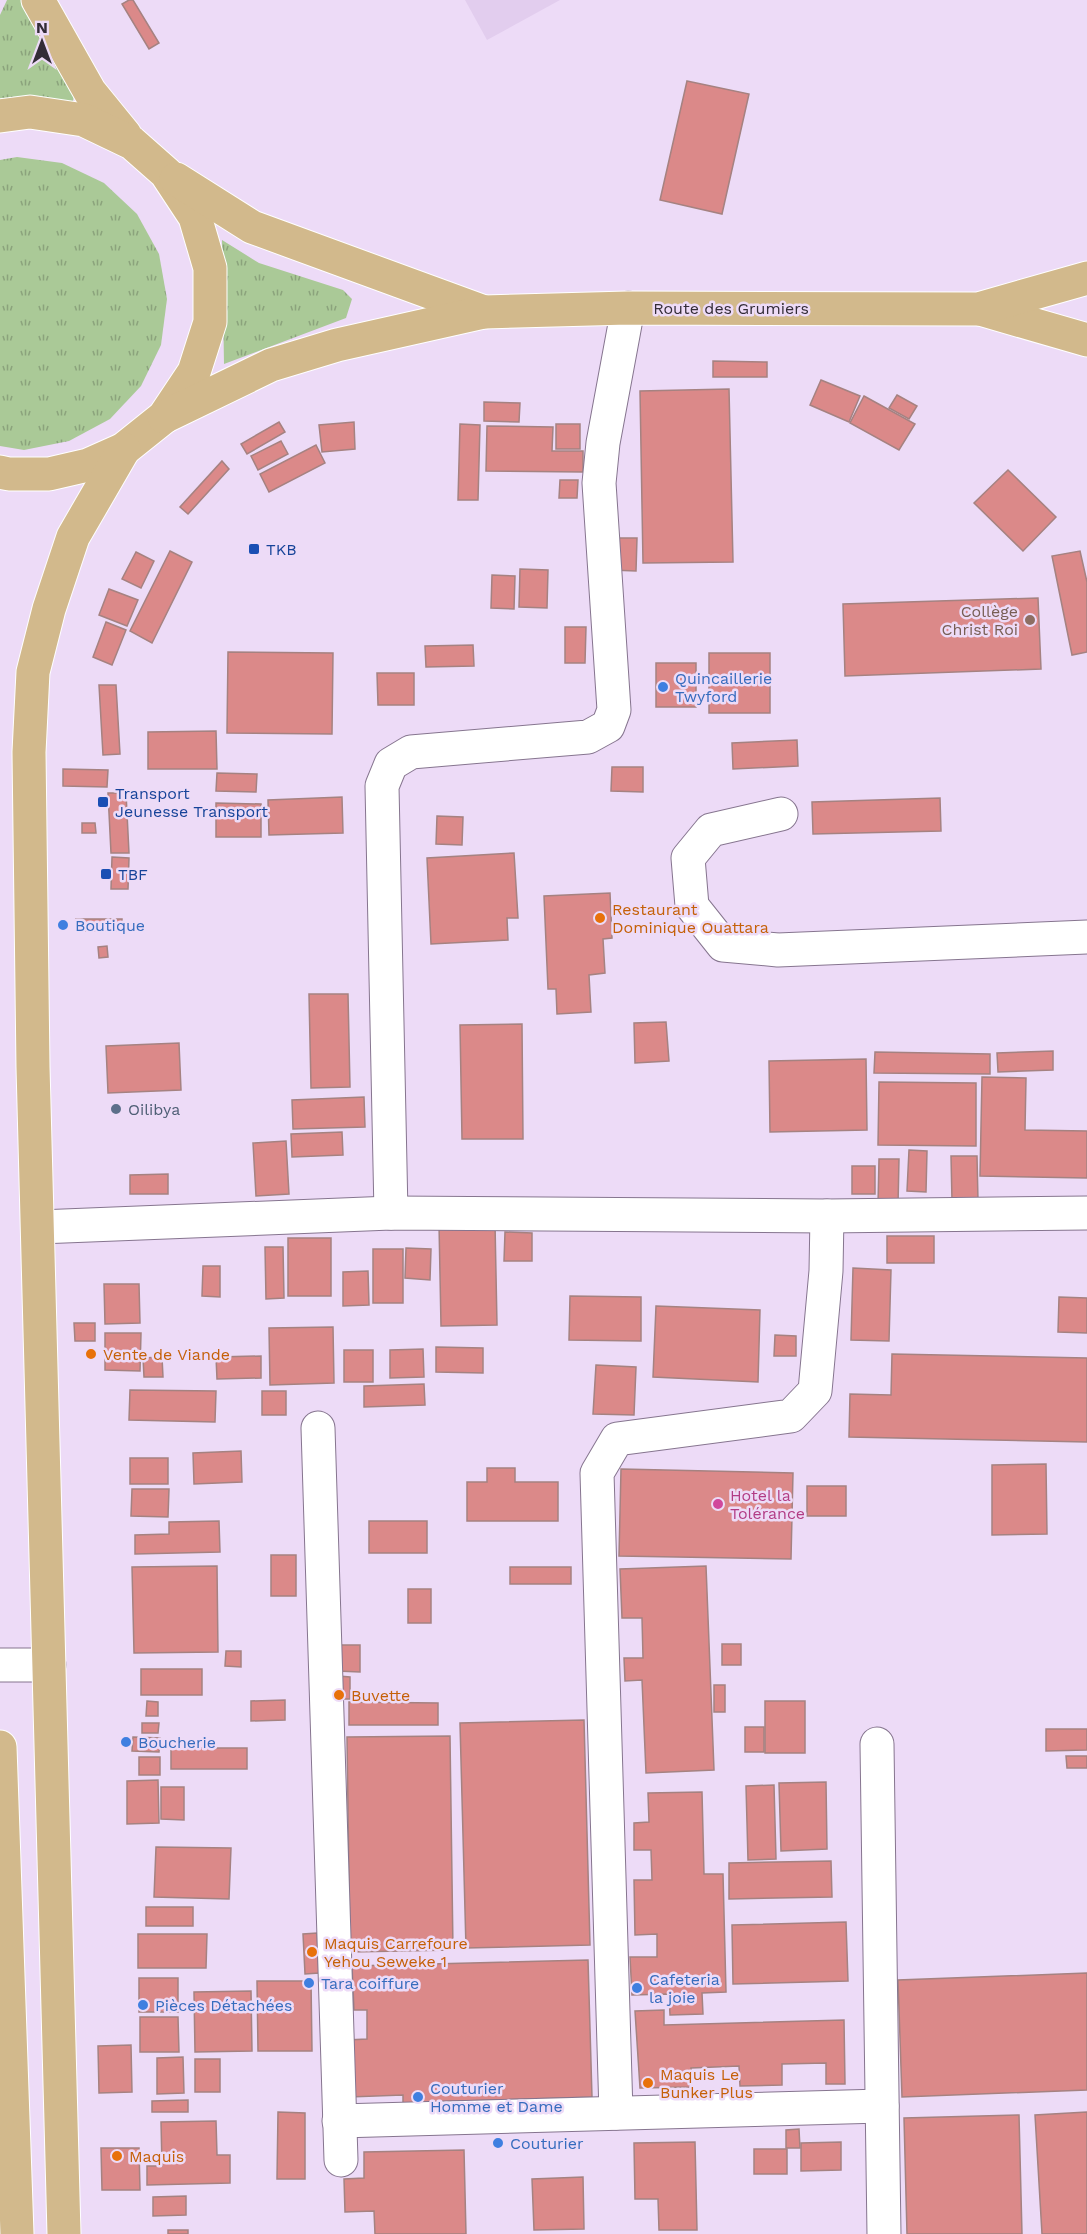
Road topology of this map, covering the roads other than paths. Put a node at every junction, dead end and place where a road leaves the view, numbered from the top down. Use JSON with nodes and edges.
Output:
{"nodes":[{"id":1,"x":38,"y":0,"type":"edge"},
{"id":2,"x":0,"y":116,"type":"edge"},
{"id":3,"x":132,"y":143,"type":"junction"},
{"id":4,"x":166,"y":173,"type":"junction"},
{"id":5,"x":1087,"y":278,"type":"edge"},
{"id":6,"x":628,"y":308,"type":"junction"},
{"id":7,"x":978,"y":309,"type":"junction"},
{"id":8,"x":484,"y":312,"type":"junction"},
{"id":9,"x":1087,"y":340,"type":"edge"},
{"id":10,"x":164,"y":417,"type":"junction"},
{"id":11,"x":124,"y":448,"type":"junction"},
{"id":12,"x":0,"y":472,"type":"edge"},
{"id":13,"x":781,"y":814,"type":"dead end"},
{"id":14,"x":1087,"y":937,"type":"edge"},
{"id":15,"x":1087,"y":1213,"type":"edge"},
{"id":16,"x":391,"y":1214,"type":"junction"},
{"id":17,"x":827,"y":1216,"type":"junction"},
{"id":18,"x":39,"y":1227,"type":"junction"},
{"id":19,"x":318,"y":1428,"type":"dead end"},
{"id":20,"x":0,"y":1665,"type":"edge"},
{"id":21,"x":49,"y":1665,"type":"junction"},
{"id":22,"x":877,"y":1744,"type":"dead end"},
{"id":23,"x":0,"y":1747,"type":"edge"},
{"id":24,"x":882,"y":2106,"type":"junction"},
{"id":25,"x":616,"y":2113,"type":"junction"},
{"id":26,"x":339,"y":2121,"type":"junction"},
{"id":27,"x":341,"y":2160,"type":"dead end"},
{"id":28,"x":8,"y":2181,"type":"edge"},
{"id":29,"x":17,"y":2234,"type":"edge"},
{"id":30,"x":64,"y":2234,"type":"edge"},
{"id":31,"x":885,"y":2234,"type":"edge"}],
"edges":[{"from":1,"to":3,"type":"main road"},
{"from":2,"to":3,"type":"main road"},
{"from":3,"to":4,"type":"main road"},
{"from":4,"to":8,"type":"main road"},
{"from":4,"to":10,"type":"main road"},
{"from":5,"to":7,"type":"main road"},
{"from":6,"to":7,"type":"main road","name":"Route des Grumiers"},
{"from":6,"to":8,"type":"main road","name":"Route des Grumiers"},
{"from":6,"to":16,"type":"street"},
{"from":7,"to":9,"type":"main road"},
{"from":8,"to":10,"type":"main road"},
{"from":10,"to":11,"type":"main road"},
{"from":11,"to":12,"type":"main road"},
{"from":11,"to":18,"type":"main road"},
{"from":13,"to":14,"type":"street"},
{"from":15,"to":17,"type":"street"},
{"from":16,"to":17,"type":"street"},
{"from":16,"to":18,"type":"street"},
{"from":17,"to":25,"type":"street"},
{"from":18,"to":21,"type":"main road"},
{"from":19,"to":26,"type":"street"},
{"from":20,"to":21,"type":"street"},
{"from":21,"to":30,"type":"main road"},
{"from":22,"to":24,"type":"street"},
{"from":23,"to":28,"type":"main road"},
{"from":24,"to":25,"type":"street"},
{"from":24,"to":31,"type":"street"},
{"from":25,"to":26,"type":"street"},
{"from":26,"to":27,"type":"street"},
{"from":28,"to":29,"type":"main road"}]}
